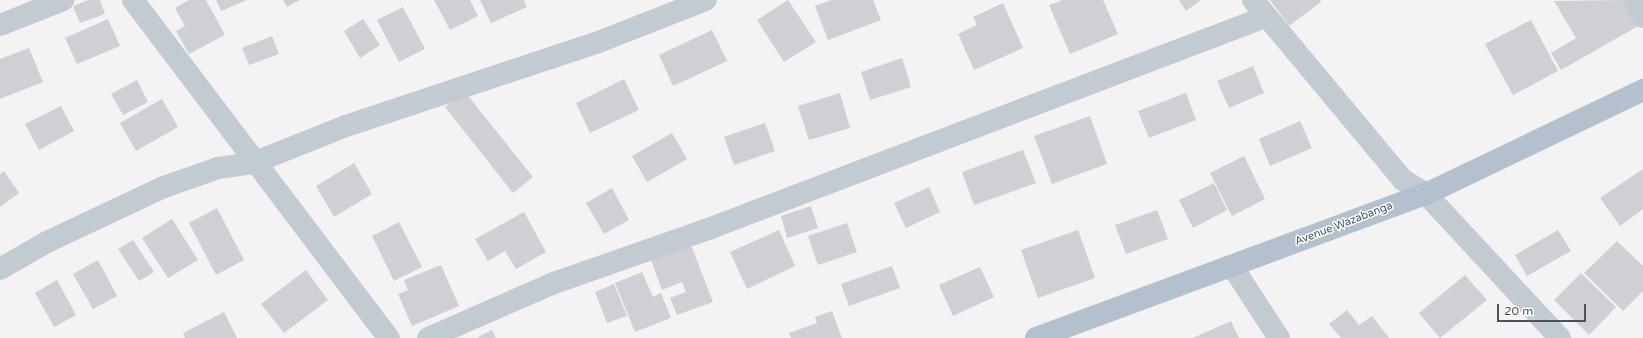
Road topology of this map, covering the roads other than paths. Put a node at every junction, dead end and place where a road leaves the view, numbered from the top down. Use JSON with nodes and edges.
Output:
{"nodes":[{"id":1,"x":63,"y":0,"type":"edge"},
{"id":2,"x":133,"y":0,"type":"edge"},
{"id":3,"x":706,"y":0,"type":"edge"},
{"id":4,"x":1634,"y":0,"type":"edge"},
{"id":5,"x":1259,"y":8,"type":"edge"},
{"id":6,"x":1643,"y":17,"type":"edge"},
{"id":7,"x":0,"y":25,"type":"edge"},
{"id":8,"x":1643,"y":90,"type":"edge"},
{"id":9,"x":253,"y":163,"type":"junction"},
{"id":10,"x":1426,"y":194,"type":"junction"},
{"id":11,"x":1232,"y":266,"type":"junction"},
{"id":12,"x":0,"y":269,"type":"edge"},
{"id":13,"x":389,"y":338,"type":"edge"},
{"id":14,"x":428,"y":338,"type":"edge"},
{"id":15,"x":1036,"y":338,"type":"edge"},
{"id":16,"x":1279,"y":338,"type":"edge"},
{"id":17,"x":1560,"y":338,"type":"edge"}],
"edges":[{"from":1,"to":7,"type":"street"},
{"from":2,"to":9,"type":"street"},
{"from":3,"to":9,"type":"street"},
{"from":4,"to":6,"type":"street"},
{"from":5,"to":10,"type":"street"},
{"from":5,"to":14,"type":"street"},
{"from":8,"to":10,"type":"main road","name":"Avenue Wazabanga"},
{"from":9,"to":12,"type":"street"},
{"from":9,"to":13,"type":"street"},
{"from":10,"to":11,"type":"main road","name":"Avenue Wazabanga"},
{"from":10,"to":17,"type":"street"},
{"from":11,"to":15,"type":"main road","name":"Avenue Wazabanga"},
{"from":11,"to":16,"type":"street"}]}
